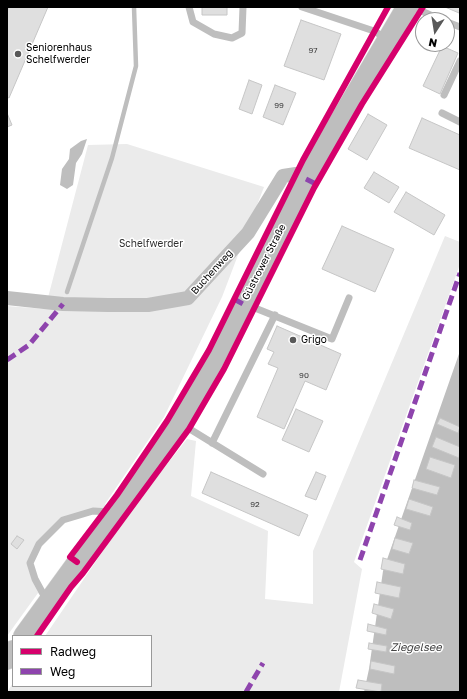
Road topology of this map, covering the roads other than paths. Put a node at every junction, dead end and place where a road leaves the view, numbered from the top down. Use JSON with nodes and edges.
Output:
{"nodes":[{"id":1,"x":189,"y":7,"type":"edge"},
{"id":2,"x":243,"y":7,"type":"edge"},
{"id":3,"x":302,"y":7,"type":"edge"},
{"id":4,"x":406,"y":7,"type":"edge"},
{"id":5,"x":413,"y":7,"type":"edge"},
{"id":6,"x":424,"y":12,"type":"edge"},
{"id":7,"x":387,"y":39,"type":"junction"},
{"id":8,"x":460,"y":62,"type":"edge"},
{"id":9,"x":444,"y":95,"type":"dead end"},
{"id":10,"x":442,"y":113,"type":"dead end"},
{"id":11,"x":460,"y":122,"type":"edge"},
{"id":12,"x":306,"y":179,"type":"junction"},
{"id":13,"x":7,"y":298,"type":"edge"},
{"id":14,"x":349,"y":298,"type":"dead end"},
{"id":15,"x":243,"y":304,"type":"junction"},
{"id":16,"x":276,"y":315,"type":"junction"},
{"id":17,"x":179,"y":423,"type":"junction"},
{"id":18,"x":212,"y":443,"type":"junction"},
{"id":19,"x":264,"y":474,"type":"dead end"},
{"id":20,"x":113,"y":512,"type":"junction"},
{"id":21,"x":48,"y":603,"type":"junction"},
{"id":22,"x":25,"y":635,"type":"edge"}],
"edges":[{"from":1,"to":2,"type":"lane"},
{"from":3,"to":7,"type":"lane"},
{"from":4,"to":7,"type":"main road","name":"Güstrower Straße"},
{"from":5,"to":6,"type":"lane"},
{"from":7,"to":12,"type":"main road","name":"Güstrower Straße"},
{"from":8,"to":9,"type":"lane"},
{"from":10,"to":11,"type":"lane"},
{"from":12,"to":13,"type":"street","name":"Buchenweg"},
{"from":12,"to":15,"type":"main road","name":"Güstrower Straße"},
{"from":14,"to":16,"type":"lane"},
{"from":15,"to":16,"type":"lane"},
{"from":15,"to":17,"type":"main road","name":"Güstrower Straße"},
{"from":16,"to":18,"type":"lane"},
{"from":17,"to":18,"type":"lane"},
{"from":17,"to":20,"type":"main road","name":"Güstrower Straße"},
{"from":18,"to":19,"type":"lane"},
{"from":20,"to":21,"type":"main road","name":"Güstrower Straße"},
{"from":20,"to":21,"type":"lane"},
{"from":21,"to":22,"type":"main road","name":"Güstrower Straße"}]}
